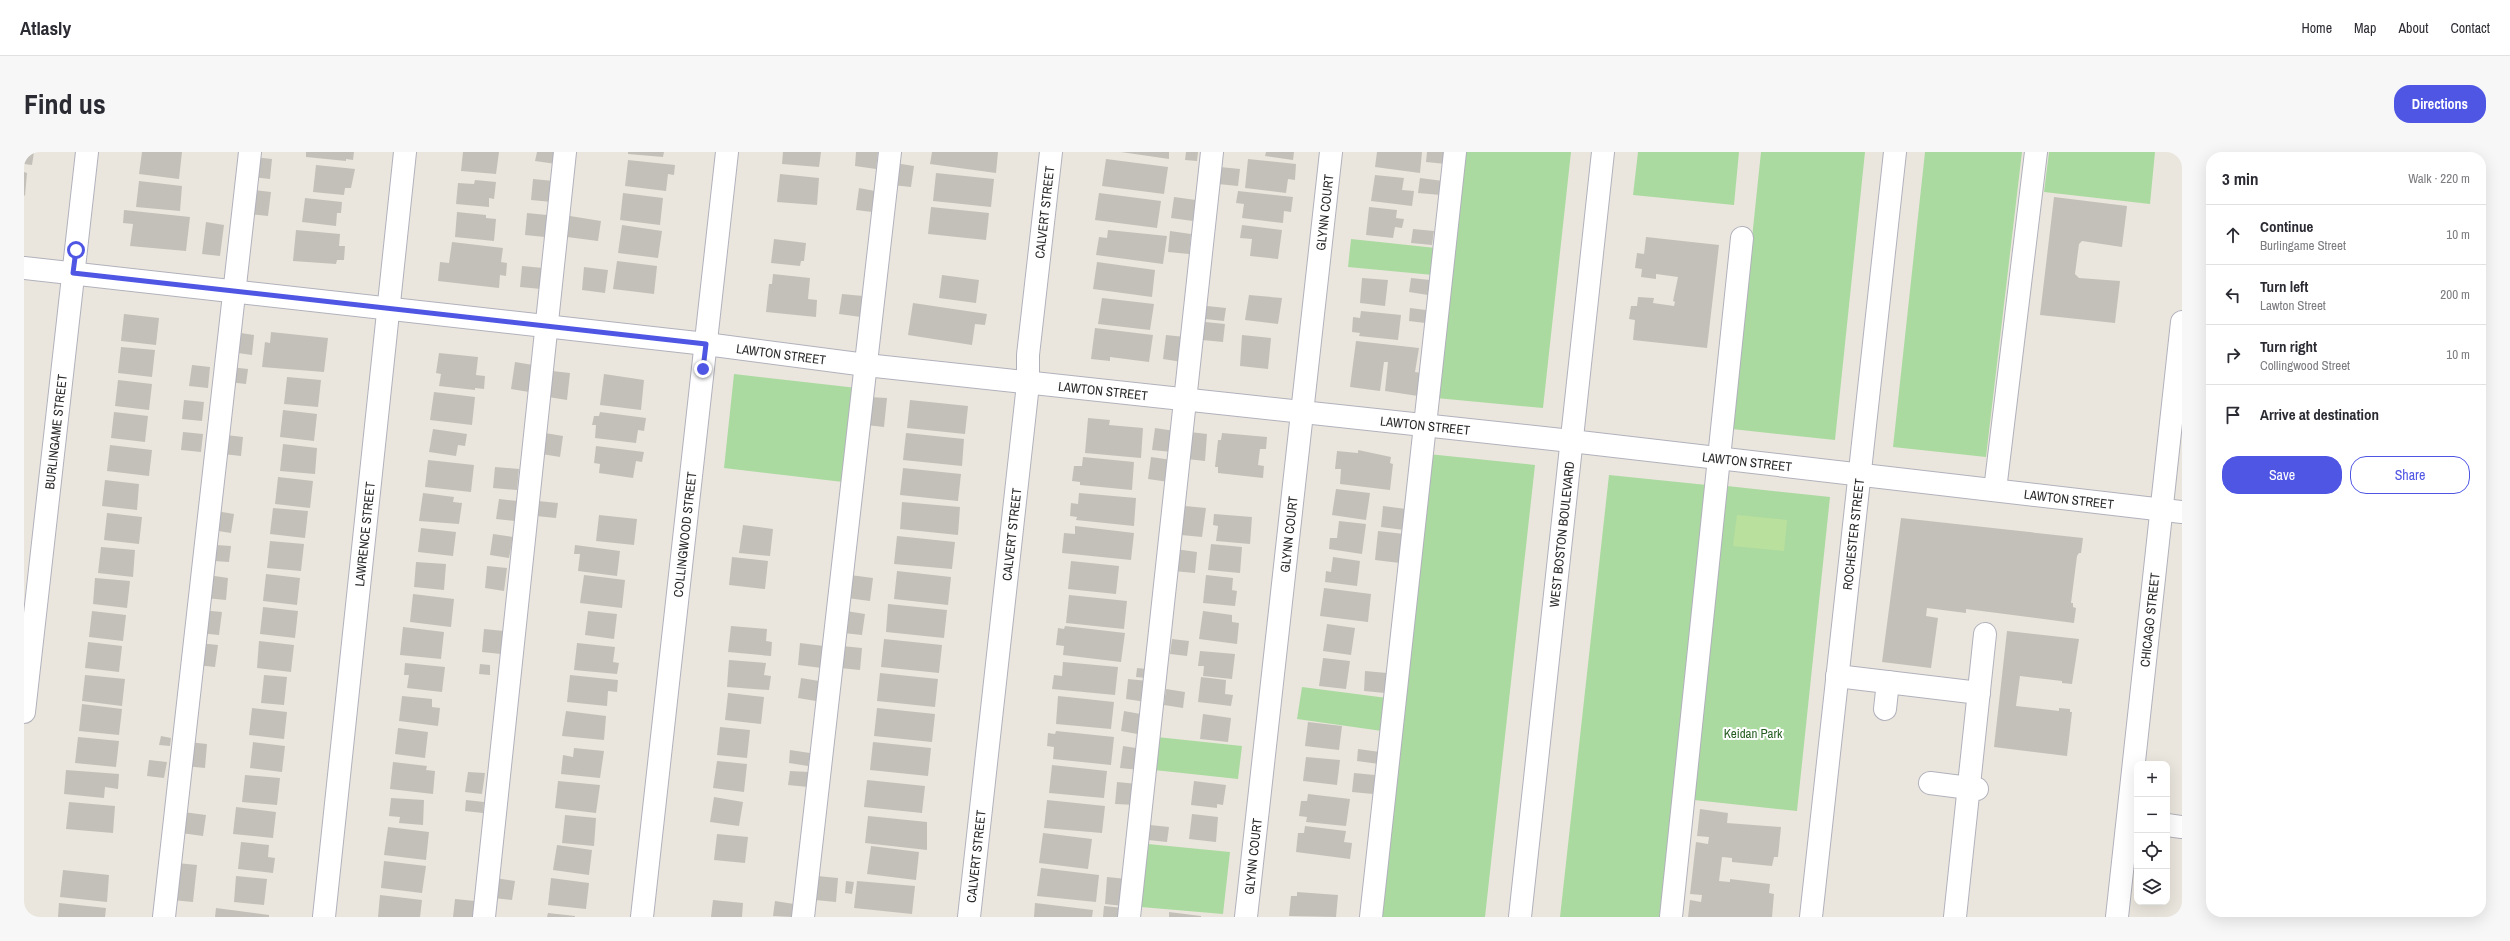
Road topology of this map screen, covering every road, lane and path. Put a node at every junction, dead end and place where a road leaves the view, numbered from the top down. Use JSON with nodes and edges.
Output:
{"nodes":[{"id":1,"x":87,"y":152,"type":"edge"},
{"id":2,"x":250,"y":152,"type":"edge"},
{"id":3,"x":405,"y":152,"type":"edge"},
{"id":4,"x":565,"y":152,"type":"edge"},
{"id":5,"x":727,"y":152,"type":"edge"},
{"id":6,"x":890,"y":152,"type":"edge"},
{"id":7,"x":1051,"y":152,"type":"edge"},
{"id":8,"x":1212,"y":152,"type":"edge"},
{"id":9,"x":1331,"y":152,"type":"edge"},
{"id":10,"x":1455,"y":152,"type":"edge"},
{"id":11,"x":1603,"y":152,"type":"edge"},
{"id":12,"x":1894,"y":152,"type":"edge"},
{"id":13,"x":2036,"y":152,"type":"edge"},
{"id":14,"x":1742,"y":238,"type":"dead end"},
{"id":15,"x":24,"y":268,"type":"edge"},
{"id":16,"x":73,"y":273,"type":"junction"},
{"id":17,"x":234,"y":292,"type":"junction"},
{"id":18,"x":388,"y":308,"type":"junction"},
{"id":19,"x":2182,"y":322,"type":"edge"},
{"id":20,"x":546,"y":326,"type":"junction"},
{"id":21,"x":706,"y":344,"type":"junction"},
{"id":22,"x":866,"y":365,"type":"junction"},
{"id":23,"x":1028,"y":384,"type":"junction"},
{"id":24,"x":1185,"y":399,"type":"junction"},
{"id":25,"x":1302,"y":411,"type":"junction"},
{"id":26,"x":1425,"y":426,"type":"junction"},
{"id":27,"x":1572,"y":441,"type":"junction"},
{"id":28,"x":1720,"y":459,"type":"junction"},
{"id":29,"x":1859,"y":476,"type":"junction"},
{"id":30,"x":1995,"y":490,"type":"junction"},
{"id":31,"x":2172,"y":511,"type":"edge"},
{"id":32,"x":1985,"y":634,"type":"dead end"},
{"id":33,"x":1837,"y":676,"type":"junction"},
{"id":34,"x":1888,"y":682,"type":"junction"},
{"id":35,"x":1979,"y":693,"type":"junction"},
{"id":36,"x":1885,"y":709,"type":"dead end"},
{"id":37,"x":24,"y":712,"type":"edge"},
{"id":38,"x":1930,"y":783,"type":"dead end"},
{"id":39,"x":1973,"y":788,"type":"junction"},
{"id":40,"x":2132,"y":822,"type":"edge"},
{"id":41,"x":2170,"y":825,"type":"edge"},
{"id":42,"x":2182,"y":827,"type":"edge"},
{"id":43,"x":164,"y":917,"type":"edge"},
{"id":44,"x":324,"y":917,"type":"edge"},
{"id":45,"x":484,"y":917,"type":"edge"},
{"id":46,"x":642,"y":917,"type":"edge"},
{"id":47,"x":804,"y":917,"type":"edge"},
{"id":48,"x":969,"y":917,"type":"edge"},
{"id":49,"x":1129,"y":917,"type":"edge"},
{"id":50,"x":1246,"y":917,"type":"edge"},
{"id":51,"x":1371,"y":917,"type":"edge"},
{"id":52,"x":1520,"y":917,"type":"edge"},
{"id":53,"x":1671,"y":917,"type":"edge"},
{"id":54,"x":1811,"y":917,"type":"edge"},
{"id":55,"x":1955,"y":917,"type":"edge"},
{"id":56,"x":2118,"y":917,"type":"edge"}],
"edges":[{"from":1,"to":16,"type":"street","name":"BURLINGAME STREET"},
{"from":2,"to":17,"type":"street"},
{"from":3,"to":18,"type":"street","name":"LAWRENCE STREET"},
{"from":4,"to":20,"type":"street"},
{"from":5,"to":21,"type":"street","name":"COLLINGWOOD STREET"},
{"from":6,"to":22,"type":"street"},
{"from":7,"to":23,"type":"street","name":"CALVERT STREET"},
{"from":8,"to":24,"type":"street"},
{"from":9,"to":25,"type":"street","name":"GLYNN COURT"},
{"from":10,"to":26,"type":"street"},
{"from":11,"to":27,"type":"street","name":"WEST BOSTON BOULEVARD"},
{"from":12,"to":29,"type":"street","name":"ROCHESTER STREET"},
{"from":13,"to":30,"type":"street"},
{"from":14,"to":28,"type":"street"},
{"from":15,"to":16,"type":"street","name":"LAWTON STREET"},
{"from":16,"to":17,"type":"street","name":"LAWTON STREET"},
{"from":16,"to":37,"type":"street","name":"BURLINGAME STREET"},
{"from":17,"to":18,"type":"street","name":"LAWTON STREET"},
{"from":17,"to":43,"type":"street"},
{"from":18,"to":20,"type":"street","name":"LAWTON STREET"},
{"from":18,"to":44,"type":"street","name":"LAWRENCE STREET"},
{"from":19,"to":31,"type":"street","name":"CHICAGO STREET"},
{"from":20,"to":21,"type":"street","name":"LAWTON STREET"},
{"from":20,"to":45,"type":"street"},
{"from":21,"to":22,"type":"street","name":"LAWTON STREET"},
{"from":21,"to":46,"type":"street","name":"COLLINGWOOD STREET"},
{"from":22,"to":23,"type":"street","name":"LAWTON STREET"},
{"from":22,"to":47,"type":"street"},
{"from":23,"to":24,"type":"street","name":"LAWTON STREET"},
{"from":23,"to":48,"type":"street","name":"CALVERT STREET"},
{"from":24,"to":25,"type":"street","name":"LAWTON STREET"},
{"from":24,"to":49,"type":"street"},
{"from":25,"to":26,"type":"street","name":"LAWTON STREET"},
{"from":25,"to":50,"type":"street","name":"GLYNN COURT"},
{"from":26,"to":27,"type":"street","name":"LAWTON STREET"},
{"from":26,"to":51,"type":"street"},
{"from":27,"to":28,"type":"street","name":"LAWTON STREET"},
{"from":27,"to":52,"type":"street","name":"WEST BOSTON BOULEVARD"},
{"from":28,"to":29,"type":"street","name":"LAWTON STREET"},
{"from":28,"to":53,"type":"street"},
{"from":29,"to":30,"type":"street","name":"LAWTON STREET"},
{"from":29,"to":33,"type":"street","name":"ROCHESTER STREET"},
{"from":30,"to":31,"type":"street","name":"LAWTON STREET"},
{"from":31,"to":40,"type":"street","name":"CHICAGO STREET"},
{"from":32,"to":35,"type":"street"},
{"from":33,"to":34,"type":"street"},
{"from":33,"to":54,"type":"street","name":"ROCHESTER STREET"},
{"from":34,"to":35,"type":"street"},
{"from":34,"to":36,"type":"street"},
{"from":35,"to":39,"type":"street"},
{"from":38,"to":39,"type":"street"},
{"from":39,"to":55,"type":"street"},
{"from":40,"to":56,"type":"street","name":"CHICAGO STREET"},
{"from":41,"to":42,"type":"street"}]}
